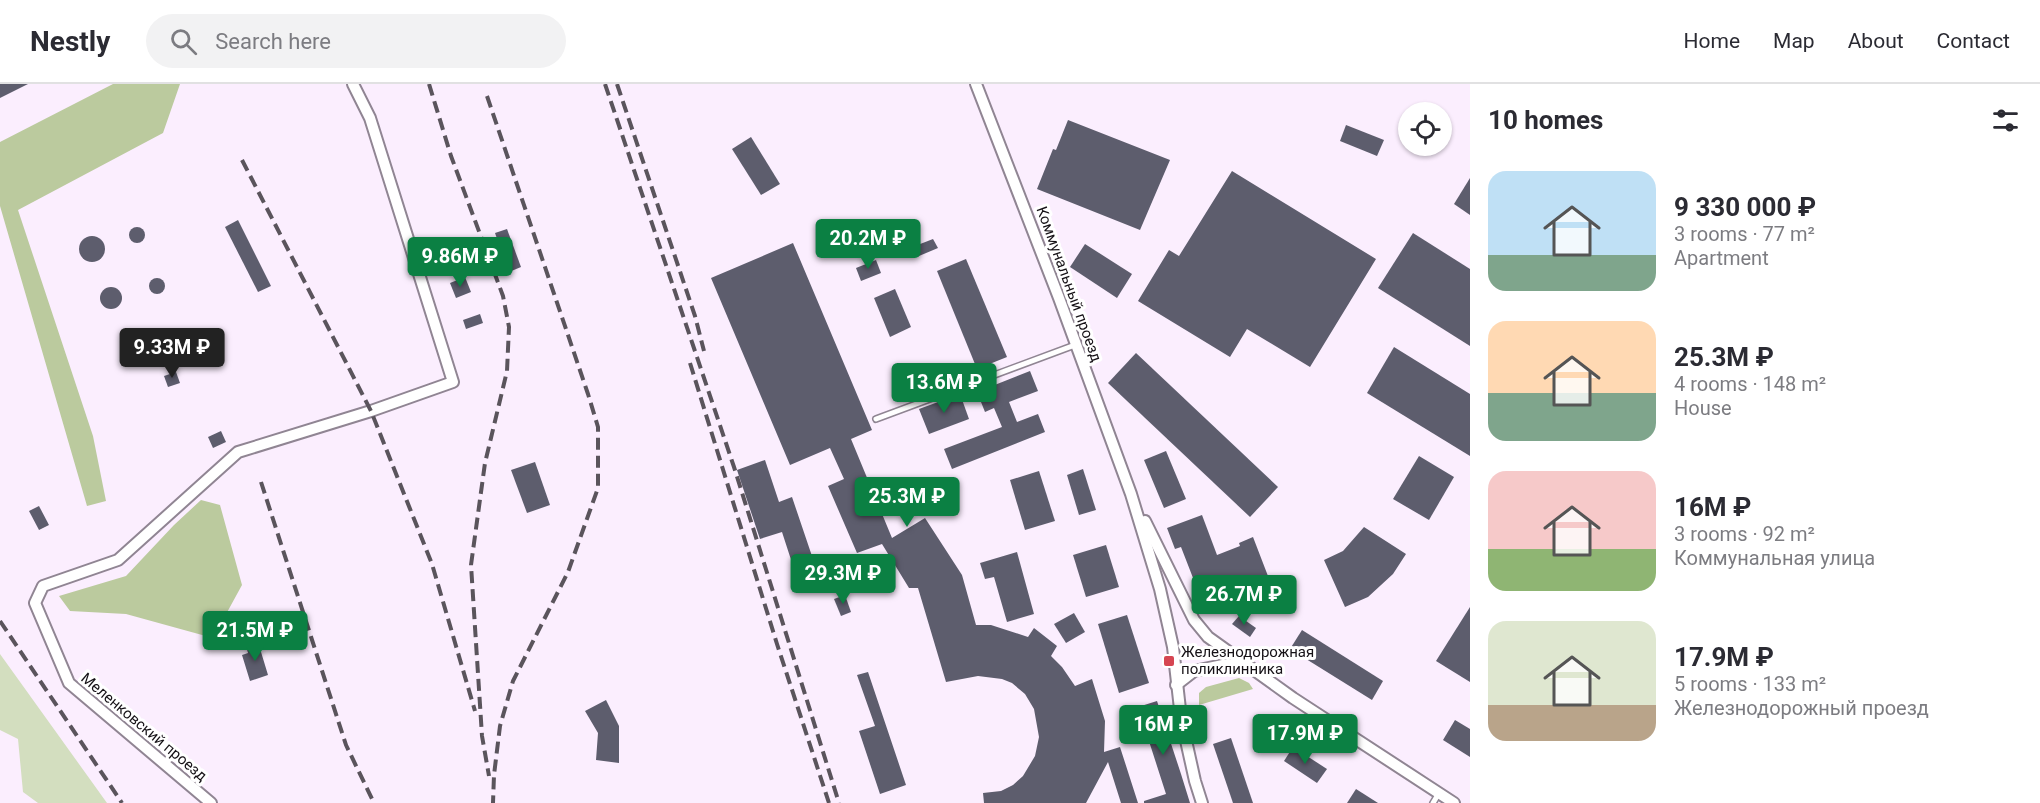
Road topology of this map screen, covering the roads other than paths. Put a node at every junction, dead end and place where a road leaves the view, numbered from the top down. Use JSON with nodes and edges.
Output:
{"nodes":[{"id":1,"x":353,"y":84,"type":"edge"},
{"id":2,"x":976,"y":84,"type":"edge"},
{"id":3,"x":1075,"y":345,"type":"junction"},
{"id":4,"x":876,"y":418,"type":"dead end"},
{"id":5,"x":1131,"y":494,"type":"junction"},
{"id":6,"x":1247,"y":664,"type":"junction"},
{"id":7,"x":1176,"y":685,"type":"junction"},
{"id":8,"x":1436,"y":798,"type":"edge"},
{"id":9,"x":211,"y":803,"type":"edge"},
{"id":10,"x":1202,"y":803,"type":"edge"},
{"id":11,"x":1454,"y":803,"type":"edge"}],
"edges":[{"from":1,"to":9,"type":"street","name":"Меленковский проезд"},
{"from":2,"to":3,"type":"street","name":"Коммунальный проезд"},
{"from":3,"to":4,"type":"lane"},
{"from":3,"to":5,"type":"street","name":"Коммунальный проезд"},
{"from":5,"to":6,"type":"street"},
{"from":5,"to":7,"type":"street"},
{"from":6,"to":7,"type":"street"},
{"from":6,"to":8,"type":"street"},
{"from":7,"to":10,"type":"street"},
{"from":8,"to":11,"type":"street"}]}
